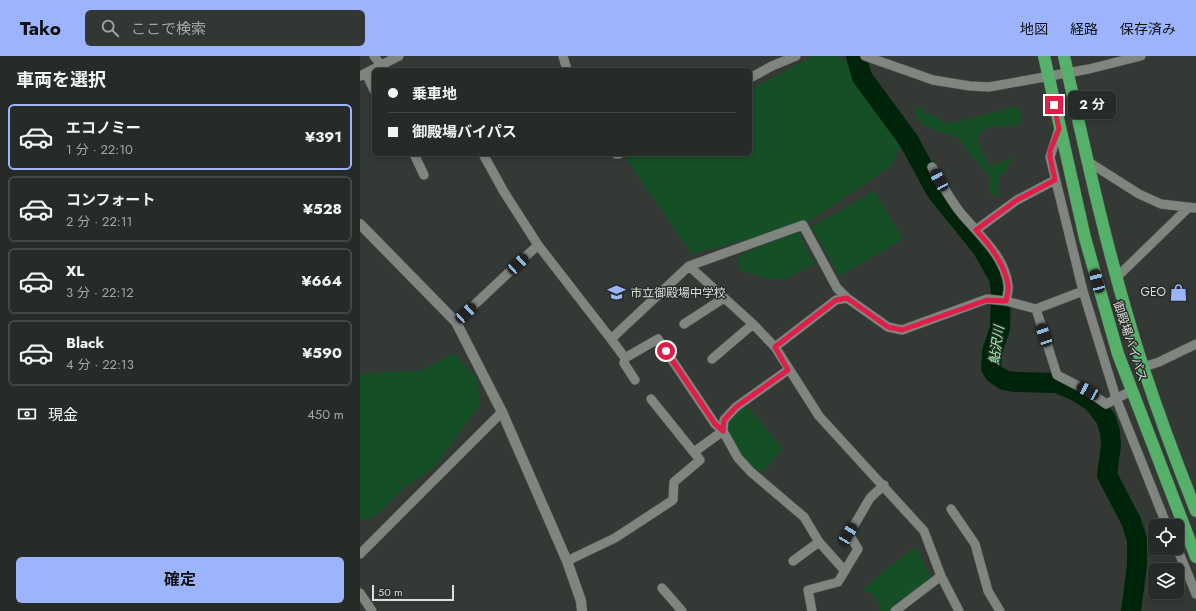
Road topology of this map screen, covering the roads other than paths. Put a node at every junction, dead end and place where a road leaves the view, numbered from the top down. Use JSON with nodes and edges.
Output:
{"nodes":[{"id":1,"x":374,"y":56,"type":"edge"},
{"id":2,"x":399,"y":56,"type":"edge"},
{"id":3,"x":563,"y":56,"type":"edge"},
{"id":4,"x":796,"y":56,"type":"edge"},
{"id":5,"x":865,"y":56,"type":"edge"},
{"id":6,"x":1044,"y":56,"type":"edge"},
{"id":7,"x":1064,"y":56,"type":"edge"},
{"id":8,"x":1141,"y":56,"type":"edge"},
{"id":9,"x":381,"y":65,"type":"junction"},
{"id":10,"x":375,"y":68,"type":"edge"},
{"id":11,"x":563,"y":68,"type":"edge"},
{"id":12,"x":372,"y":70,"type":"edge"},
{"id":13,"x":1068,"y":73,"type":"junction"},
{"id":14,"x":363,"y":74,"type":"edge"},
{"id":15,"x":752,"y":77,"type":"edge"},
{"id":16,"x":1048,"y":77,"type":"junction"},
{"id":17,"x":372,"y":87,"type":"edge"},
{"id":18,"x":1059,"y":129,"type":"junction"},
{"id":19,"x":415,"y":156,"type":"edge"},
{"id":20,"x":484,"y":156,"type":"edge"},
{"id":21,"x":1087,"y":161,"type":"junction"},
{"id":22,"x":932,"y":167,"type":"dead end"},
{"id":23,"x":424,"y":175,"type":"dead end"},
{"id":24,"x":1055,"y":180,"type":"junction"},
{"id":25,"x":1193,"y":208,"type":"edge"},
{"id":26,"x":360,"y":224,"type":"edge"},
{"id":27,"x":976,"y":230,"type":"junction"},
{"id":28,"x":538,"y":245,"type":"junction"},
{"id":29,"x":689,"y":266,"type":"junction"},
{"id":30,"x":1117,"y":277,"type":"junction"},
{"id":31,"x":1083,"y":291,"type":"junction"},
{"id":32,"x":724,"y":298,"type":"junction"},
{"id":33,"x":847,"y":298,"type":"junction"},
{"id":34,"x":1006,"y":301,"type":"junction"},
{"id":35,"x":1036,"y":308,"type":"junction"},
{"id":36,"x":456,"y":322,"type":"junction"},
{"id":37,"x":684,"y":324,"type":"dead end"},
{"id":38,"x":753,"y":324,"type":"junction"},
{"id":39,"x":611,"y":339,"type":"junction"},
{"id":40,"x":1196,"y":344,"type":"edge"},
{"id":41,"x":775,"y":347,"type":"junction"},
{"id":42,"x":625,"y":358,"type":"junction"},
{"id":43,"x":712,"y":359,"type":"dead end"},
{"id":44,"x":1143,"y":367,"type":"junction"},
{"id":45,"x":788,"y":370,"type":"junction"},
{"id":46,"x":635,"y":380,"type":"dead end"},
{"id":47,"x":1131,"y":391,"type":"junction"},
{"id":48,"x":1116,"y":398,"type":"junction"},
{"id":49,"x":651,"y":399,"type":"dead end"},
{"id":50,"x":502,"y":412,"type":"junction"},
{"id":51,"x":723,"y":431,"type":"junction"},
{"id":52,"x":694,"y":452,"type":"junction"},
{"id":53,"x":884,"y":485,"type":"junction"},
{"id":54,"x":951,"y":509,"type":"dead end"},
{"id":55,"x":1196,"y":511,"type":"edge"},
{"id":56,"x":1164,"y":519,"type":"edge"},
{"id":57,"x":819,"y":542,"type":"junction"},
{"id":58,"x":360,"y":554,"type":"edge"},
{"id":59,"x":1179,"y":555,"type":"edge"},
{"id":60,"x":1196,"y":557,"type":"edge"},
{"id":61,"x":566,"y":561,"type":"junction"},
{"id":62,"x":793,"y":561,"type":"dead end"},
{"id":63,"x":845,"y":571,"type":"junction"},
{"id":64,"x":941,"y":576,"type":"junction"},
{"id":65,"x":662,"y":588,"type":"dead end"},
{"id":66,"x":360,"y":593,"type":"edge"},
{"id":67,"x":1196,"y":594,"type":"edge"},
{"id":68,"x":372,"y":611,"type":"edge"},
{"id":69,"x":582,"y":611,"type":"edge"},
{"id":70,"x":682,"y":611,"type":"edge"},
{"id":71,"x":812,"y":611,"type":"edge"},
{"id":72,"x":895,"y":611,"type":"edge"},
{"id":73,"x":959,"y":611,"type":"edge"},
{"id":74,"x":1000,"y":611,"type":"edge"}],
"edges":[{"from":1,"to":9,"type":"street"},
{"from":2,"to":9,"type":"street"},
{"from":3,"to":11,"type":"street"},
{"from":4,"to":15,"type":"street"},
{"from":5,"to":16,"type":"street"},
{"from":6,"to":16,"type":"highway","name":"御殿場バイパス"},
{"from":7,"to":13,"type":"highway","name":"御殿場バイパス"},
{"from":8,"to":13,"type":"street"},
{"from":9,"to":10,"type":"street"},
{"from":12,"to":14,"type":"street"},
{"from":13,"to":16,"type":"street"},
{"from":13,"to":21,"type":"highway","name":"御殿場バイパス"},
{"from":14,"to":17,"type":"street"},
{"from":16,"to":18,"type":"highway","name":"御殿場バイパス"},
{"from":18,"to":24,"type":"street"},
{"from":18,"to":47,"type":"highway","name":"御殿場バイパス"},
{"from":19,"to":23,"type":"street"},
{"from":20,"to":28,"type":"street"},
{"from":21,"to":25,"type":"street"},
{"from":21,"to":30,"type":"highway","name":"御殿場バイパス"},
{"from":22,"to":27,"type":"street"},
{"from":24,"to":27,"type":"street"},
{"from":24,"to":31,"type":"street"},
{"from":25,"to":30,"type":"street"},
{"from":26,"to":36,"type":"street"},
{"from":27,"to":34,"type":"street"},
{"from":28,"to":36,"type":"street"},
{"from":28,"to":39,"type":"street"},
{"from":29,"to":32,"type":"street"},
{"from":29,"to":33,"type":"street"},
{"from":29,"to":39,"type":"street"},
{"from":30,"to":44,"type":"highway","name":"御殿場バイパス"},
{"from":31,"to":35,"type":"street"},
{"from":31,"to":48,"type":"street"},
{"from":32,"to":37,"type":"street"},
{"from":32,"to":38,"type":"street"},
{"from":33,"to":34,"type":"street"},
{"from":33,"to":41,"type":"street"},
{"from":34,"to":35,"type":"street"},
{"from":35,"to":48,"type":"street"},
{"from":36,"to":50,"type":"street"},
{"from":38,"to":41,"type":"street"},
{"from":38,"to":43,"type":"street"},
{"from":39,"to":42,"type":"street"},
{"from":40,"to":44,"type":"street"},
{"from":41,"to":45,"type":"street"},
{"from":42,"to":46,"type":"street"},
{"from":42,"to":51,"type":"street"},
{"from":44,"to":55,"type":"highway","name":"御殿場バイパス"},
{"from":45,"to":51,"type":"street"},
{"from":45,"to":53,"type":"street"},
{"from":47,"to":48,"type":"street"},
{"from":47,"to":60,"type":"highway","name":"御殿場バイパス"},
{"from":48,"to":56,"type":"street"},
{"from":49,"to":52,"type":"street"},
{"from":50,"to":58,"type":"street"},
{"from":50,"to":61,"type":"street"},
{"from":51,"to":52,"type":"street"},
{"from":51,"to":57,"type":"street"},
{"from":52,"to":61,"type":"street"},
{"from":53,"to":63,"type":"street"},
{"from":53,"to":64,"type":"street"},
{"from":54,"to":74,"type":"street"},
{"from":57,"to":62,"type":"street"},
{"from":57,"to":63,"type":"street"},
{"from":59,"to":67,"type":"street"},
{"from":61,"to":69,"type":"street"},
{"from":63,"to":71,"type":"street"},
{"from":64,"to":72,"type":"street"},
{"from":64,"to":73,"type":"street"},
{"from":65,"to":70,"type":"street"},
{"from":66,"to":68,"type":"street"}]}
